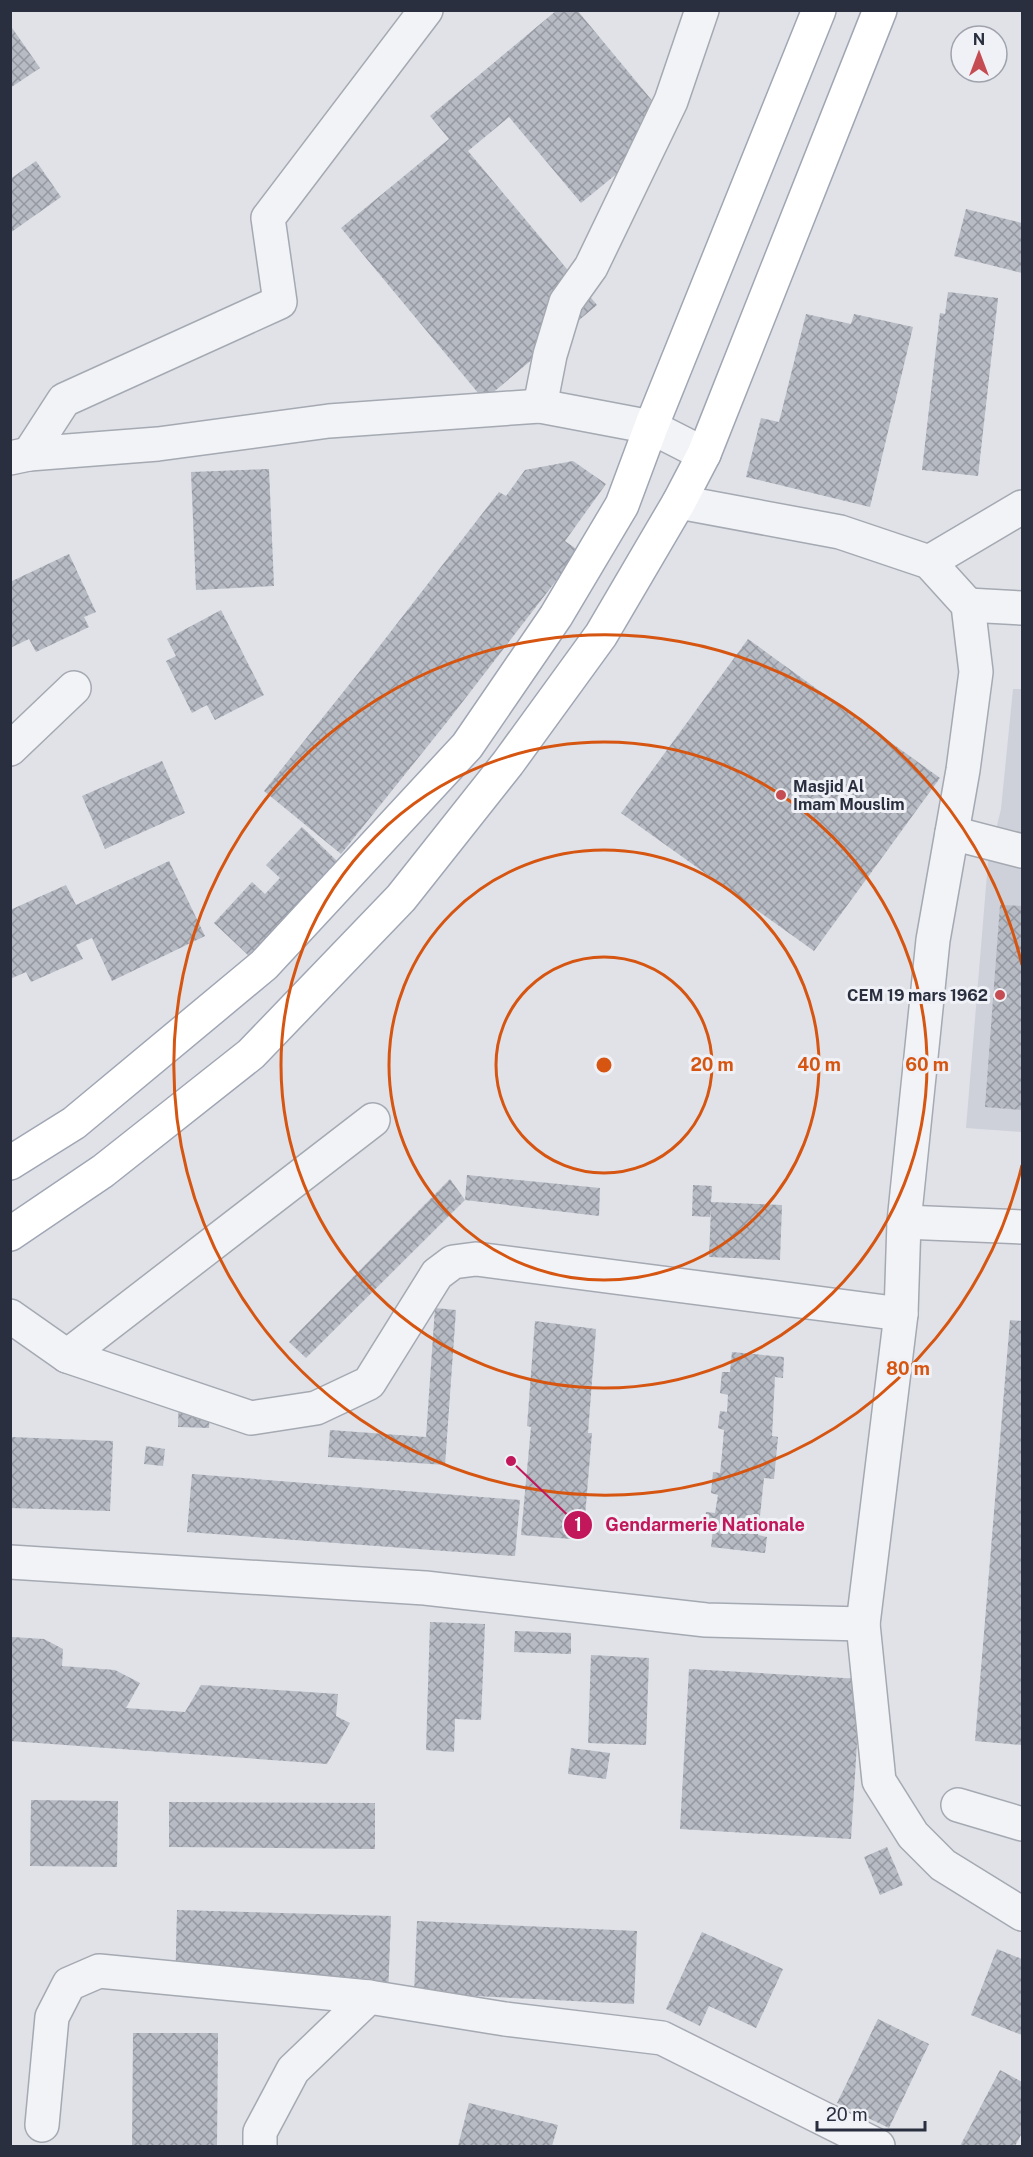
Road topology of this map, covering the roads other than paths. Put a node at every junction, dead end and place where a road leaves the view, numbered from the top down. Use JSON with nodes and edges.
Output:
{"nodes":[{"id":1,"x":426,"y":10,"type":"edge"},
{"id":2,"x":702,"y":10,"type":"edge"},
{"id":3,"x":819,"y":10,"type":"edge"},
{"id":4,"x":880,"y":10,"type":"edge"},
{"id":5,"x":540,"y":406,"type":"junction"},
{"id":6,"x":651,"y":427,"type":"junction"},
{"id":7,"x":704,"y":454,"type":"junction"},
{"id":8,"x":20,"y":456,"type":"edge"},
{"id":9,"x":679,"y":502,"type":"junction"},
{"id":10,"x":1023,"y":507,"type":"edge"},
{"id":11,"x":928,"y":562,"type":"junction"},
{"id":12,"x":968,"y":605,"type":"junction"},
{"id":13,"x":1023,"y":608,"type":"edge"},
{"id":14,"x":74,"y":688,"type":"dead end"},
{"id":15,"x":10,"y":749,"type":"edge"},
{"id":16,"x":952,"y":833,"type":"junction"},
{"id":17,"x":1023,"y":851,"type":"edge"},
{"id":18,"x":373,"y":1120,"type":"dead end"},
{"id":19,"x":10,"y":1163,"type":"edge"},
{"id":20,"x":904,"y":1222,"type":"junction"},
{"id":21,"x":1023,"y":1227,"type":"edge"},
{"id":22,"x":10,"y":1234,"type":"edge"},
{"id":23,"x":901,"y":1314,"type":"junction"},
{"id":24,"x":10,"y":1316,"type":"edge"},
{"id":25,"x":67,"y":1356,"type":"junction"},
{"id":26,"x":10,"y":1562,"type":"edge"},
{"id":27,"x":863,"y":1624,"type":"junction"},
{"id":28,"x":958,"y":1805,"type":"dead end"},
{"id":29,"x":1023,"y":1824,"type":"edge"},
{"id":30,"x":1023,"y":1914,"type":"edge"},
{"id":31,"x":369,"y":1997,"type":"junction"},
{"id":32,"x":42,"y":2125,"type":"dead end"},
{"id":33,"x":260,"y":2146,"type":"edge"},
{"id":34,"x":878,"y":2146,"type":"edge"}],
"edges":[{"from":1,"to":8,"type":"street"},
{"from":2,"to":5,"type":"street"},
{"from":3,"to":6,"type":"main road"},
{"from":4,"to":7,"type":"main road"},
{"from":5,"to":6,"type":"street"},
{"from":5,"to":8,"type":"street"},
{"from":6,"to":7,"type":"street"},
{"from":6,"to":19,"type":"main road"},
{"from":7,"to":9,"type":"main road"},
{"from":9,"to":11,"type":"street"},
{"from":9,"to":22,"type":"main road"},
{"from":10,"to":11,"type":"street"},
{"from":11,"to":12,"type":"street"},
{"from":12,"to":13,"type":"street"},
{"from":12,"to":16,"type":"street"},
{"from":14,"to":15,"type":"street"},
{"from":16,"to":17,"type":"street"},
{"from":16,"to":20,"type":"street"},
{"from":18,"to":25,"type":"street"},
{"from":20,"to":21,"type":"street"},
{"from":20,"to":23,"type":"street"},
{"from":23,"to":25,"type":"street"},
{"from":23,"to":27,"type":"street"},
{"from":24,"to":25,"type":"street"},
{"from":26,"to":27,"type":"street"},
{"from":27,"to":30,"type":"street"},
{"from":28,"to":29,"type":"street"},
{"from":31,"to":32,"type":"street"},
{"from":31,"to":33,"type":"street"},
{"from":31,"to":34,"type":"street"}]}
